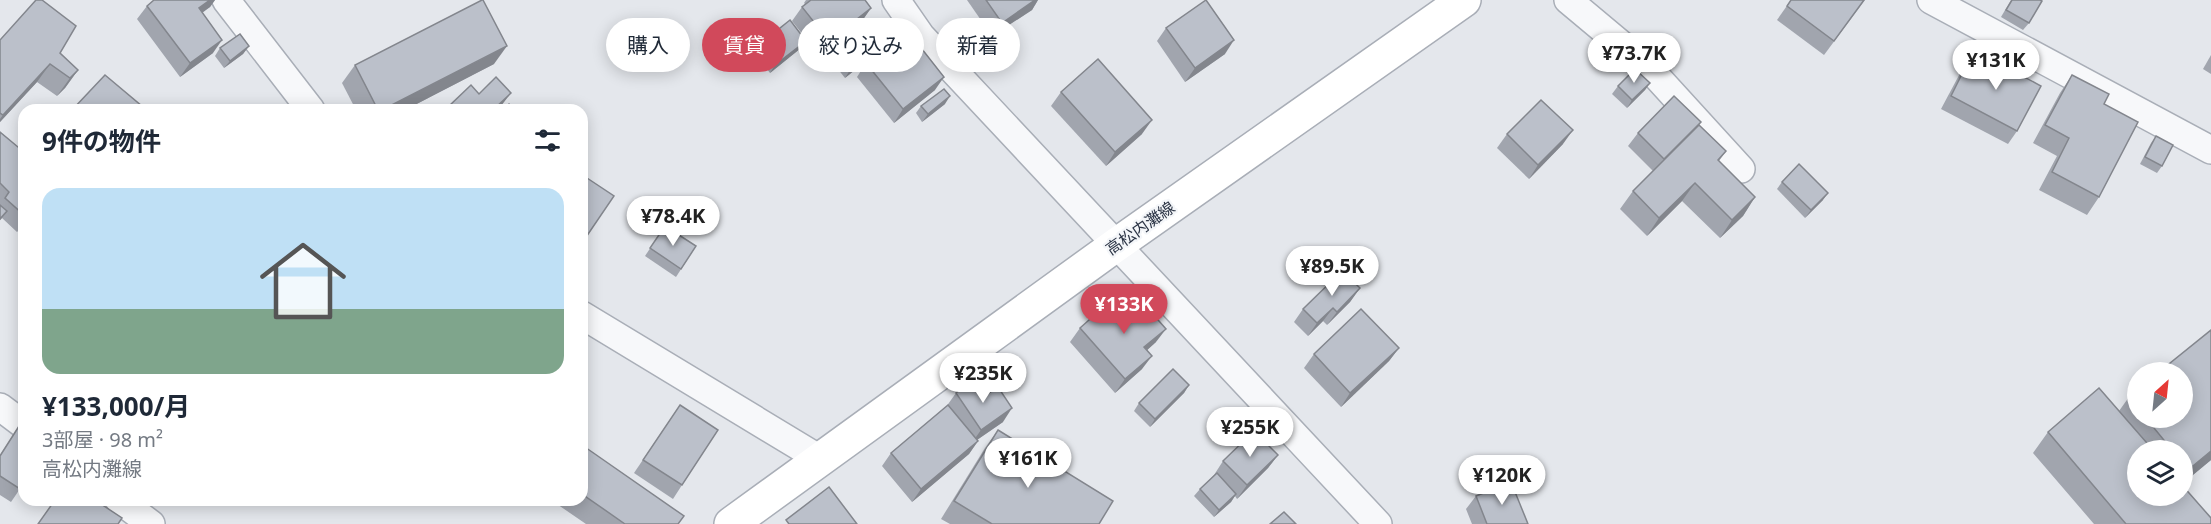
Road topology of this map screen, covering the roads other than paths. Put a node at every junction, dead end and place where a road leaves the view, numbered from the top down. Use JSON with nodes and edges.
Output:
{"nodes":[{"id":1,"x":226,"y":0,"type":"edge"},
{"id":2,"x":896,"y":0,"type":"edge"},
{"id":3,"x":1464,"y":0,"type":"edge"},
{"id":4,"x":1568,"y":0,"type":"edge"},
{"id":5,"x":1931,"y":0,"type":"edge"},
{"id":6,"x":306,"y":104,"type":"edge"},
{"id":7,"x":2211,"y":150,"type":"edge"},
{"id":8,"x":1741,"y":168,"type":"dead end"},
{"id":9,"x":1116,"y":245,"type":"junction"},
{"id":10,"x":588,"y":319,"type":"edge"},
{"id":11,"x":0,"y":408,"type":"edge"},
{"id":12,"x":18,"y":421,"type":"edge"},
{"id":13,"x":820,"y":459,"type":"junction"},
{"id":14,"x":126,"y":506,"type":"edge"},
{"id":15,"x":142,"y":521,"type":"edge"},
{"id":16,"x":731,"y":524,"type":"edge"},
{"id":17,"x":1378,"y":524,"type":"edge"}],
"edges":[{"from":1,"to":6,"type":"street"},
{"from":2,"to":9,"type":"street"},
{"from":3,"to":9,"type":"main road","name":"高松内灘線"},
{"from":4,"to":8,"type":"street"},
{"from":5,"to":7,"type":"street"},
{"from":9,"to":13,"type":"main road","name":"高松内灘線"},
{"from":9,"to":17,"type":"street"},
{"from":10,"to":13,"type":"street"},
{"from":11,"to":12,"type":"street"},
{"from":13,"to":16,"type":"main road","name":"高松内灘線"},
{"from":14,"to":15,"type":"street"}]}
